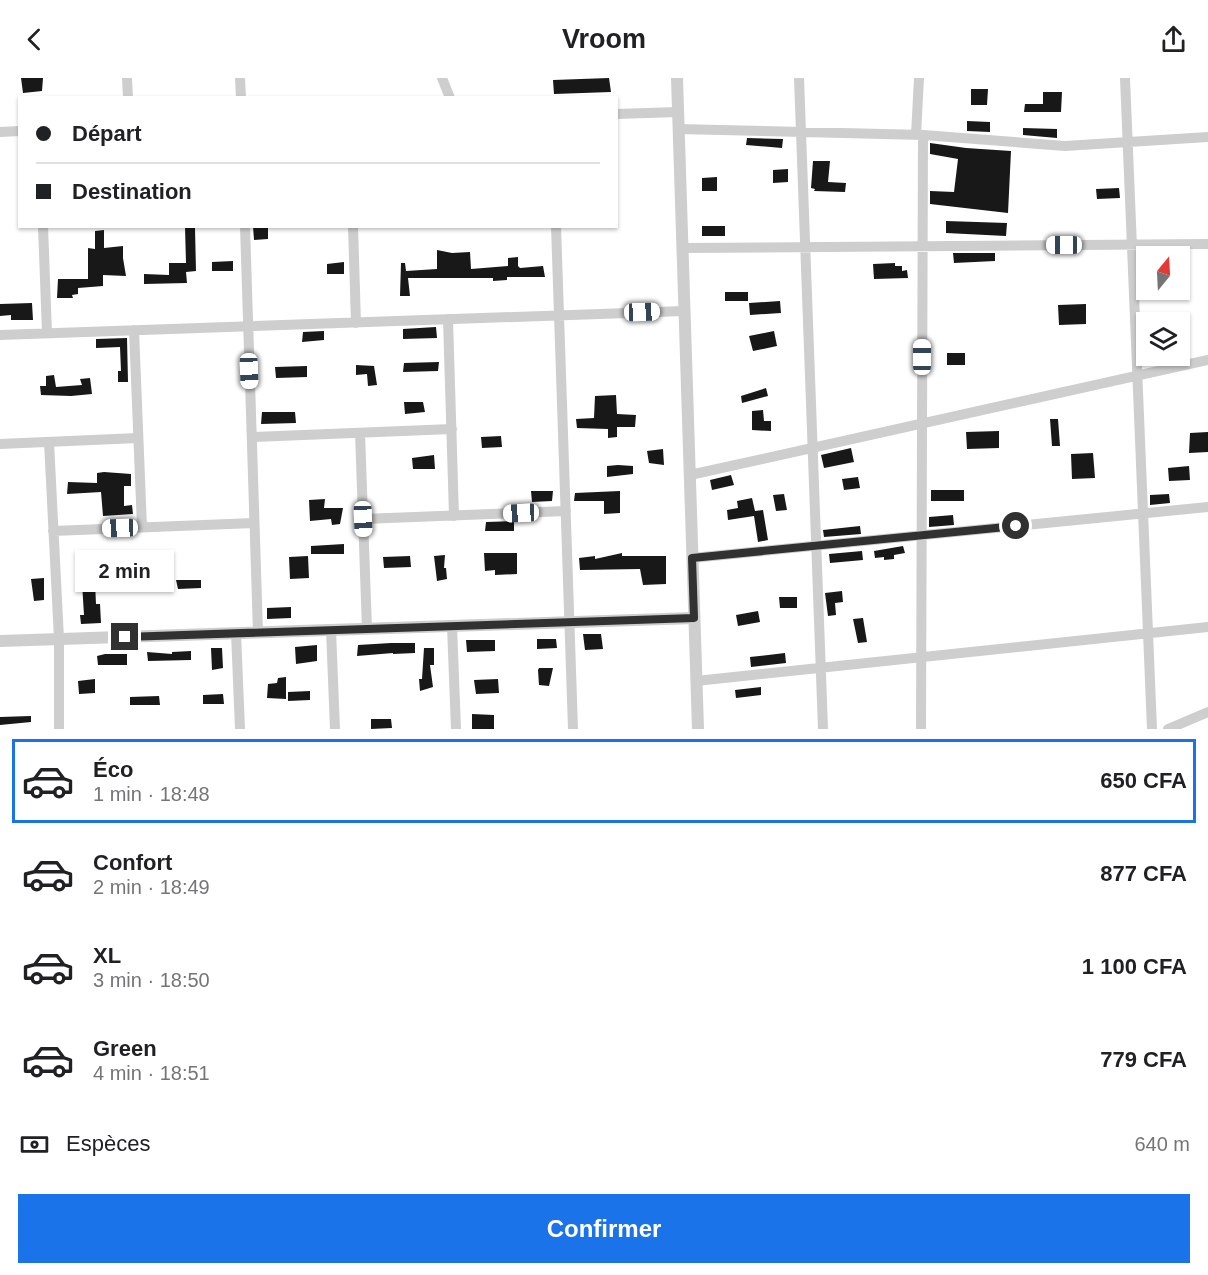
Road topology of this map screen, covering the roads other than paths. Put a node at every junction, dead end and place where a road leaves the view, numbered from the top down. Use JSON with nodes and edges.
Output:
{"nodes":[{"id":1,"x":127,"y":78,"type":"edge"},
{"id":2,"x":240,"y":78,"type":"edge"},
{"id":3,"x":442,"y":78,"type":"edge"},
{"id":4,"x":676,"y":78,"type":"edge"},
{"id":5,"x":799,"y":78,"type":"edge"},
{"id":6,"x":920,"y":78,"type":"edge"},
{"id":7,"x":1125,"y":78,"type":"edge"},
{"id":8,"x":128,"y":96,"type":"edge"},
{"id":9,"x":241,"y":96,"type":"edge"},
{"id":10,"x":449,"y":96,"type":"edge"},
{"id":11,"x":678,"y":112,"type":"junction"},
{"id":12,"x":618,"y":114,"type":"edge"},
{"id":13,"x":678,"y":129,"type":"junction"},
{"id":14,"x":18,"y":131,"type":"edge"},
{"id":15,"x":0,"y":132,"type":"edge"},
{"id":16,"x":801,"y":132,"type":"junction"},
{"id":17,"x":919,"y":135,"type":"junction"},
{"id":18,"x":1208,"y":137,"type":"edge"},
{"id":19,"x":1128,"y":142,"type":"junction"},
{"id":20,"x":43,"y":228,"type":"edge"},
{"id":21,"x":245,"y":228,"type":"edge"},
{"id":22,"x":353,"y":228,"type":"edge"},
{"id":23,"x":556,"y":228,"type":"edge"},
{"id":24,"x":1132,"y":244,"type":"junction"},
{"id":25,"x":1208,"y":244,"type":"edge"},
{"id":26,"x":922,"y":246,"type":"junction"},
{"id":27,"x":805,"y":247,"type":"junction"},
{"id":28,"x":682,"y":248,"type":"junction"},
{"id":29,"x":684,"y":311,"type":"junction"},
{"id":30,"x":559,"y":315,"type":"junction"},
{"id":31,"x":448,"y":319,"type":"junction"},
{"id":32,"x":356,"y":322,"type":"junction"},
{"id":33,"x":248,"y":327,"type":"junction"},
{"id":34,"x":134,"y":330,"type":"junction"},
{"id":35,"x":47,"y":333,"type":"junction"},
{"id":36,"x":0,"y":335,"type":"edge"},
{"id":37,"x":1208,"y":360,"type":"edge"},
{"id":38,"x":1138,"y":376,"type":"junction"},
{"id":39,"x":922,"y":424,"type":"junction"},
{"id":40,"x":452,"y":429,"type":"junction"},
{"id":41,"x":360,"y":432,"type":"junction"},
{"id":42,"x":252,"y":437,"type":"junction"},
{"id":43,"x":138,"y":438,"type":"junction"},
{"id":44,"x":49,"y":442,"type":"junction"},
{"id":45,"x":0,"y":444,"type":"edge"},
{"id":46,"x":812,"y":448,"type":"junction"},
{"id":47,"x":690,"y":475,"type":"junction"},
{"id":48,"x":1208,"y":507,"type":"edge"},
{"id":49,"x":566,"y":511,"type":"junction"},
{"id":50,"x":1143,"y":514,"type":"junction"},
{"id":51,"x":454,"y":516,"type":"junction"},
{"id":52,"x":363,"y":519,"type":"junction"},
{"id":53,"x":254,"y":523,"type":"junction"},
{"id":54,"x":142,"y":527,"type":"junction"},
{"id":55,"x":53,"y":531,"type":"junction"},
{"id":56,"x":921,"y":535,"type":"junction"},
{"id":57,"x":816,"y":546,"type":"junction"},
{"id":58,"x":692,"y":558,"type":"junction"},
{"id":59,"x":694,"y":618,"type":"junction"},
{"id":60,"x":569,"y":622,"type":"junction"},
{"id":61,"x":452,"y":626,"type":"junction"},
{"id":62,"x":1208,"y":627,"type":"edge"},
{"id":63,"x":367,"y":629,"type":"junction"},
{"id":64,"x":332,"y":630,"type":"junction"},
{"id":65,"x":258,"y":632,"type":"junction"},
{"id":66,"x":236,"y":633,"type":"junction"},
{"id":67,"x":1148,"y":633,"type":"junction"},
{"id":68,"x":59,"y":639,"type":"junction"},
{"id":69,"x":0,"y":641,"type":"edge"},
{"id":70,"x":921,"y":657,"type":"junction"},
{"id":71,"x":820,"y":668,"type":"junction"},
{"id":72,"x":696,"y":681,"type":"junction"},
{"id":73,"x":1208,"y":712,"type":"edge"},
{"id":74,"x":59,"y":729,"type":"edge"},
{"id":75,"x":240,"y":729,"type":"edge"},
{"id":76,"x":335,"y":729,"type":"edge"},
{"id":77,"x":456,"y":729,"type":"edge"},
{"id":78,"x":573,"y":729,"type":"edge"},
{"id":79,"x":698,"y":729,"type":"edge"},
{"id":80,"x":823,"y":729,"type":"edge"},
{"id":81,"x":921,"y":729,"type":"edge"},
{"id":82,"x":1152,"y":729,"type":"edge"},
{"id":83,"x":1168,"y":729,"type":"edge"}],
"edges":[{"from":1,"to":8,"type":"street"},
{"from":2,"to":9,"type":"street"},
{"from":3,"to":10,"type":"street"},
{"from":4,"to":11,"type":"street"},
{"from":5,"to":16,"type":"street"},
{"from":6,"to":17,"type":"street"},
{"from":7,"to":19,"type":"street"},
{"from":11,"to":12,"type":"street"},
{"from":11,"to":13,"type":"street"},
{"from":13,"to":16,"type":"street"},
{"from":13,"to":28,"type":"street"},
{"from":14,"to":15,"type":"street"},
{"from":16,"to":17,"type":"street"},
{"from":16,"to":27,"type":"street"},
{"from":17,"to":19,"type":"street"},
{"from":17,"to":26,"type":"street"},
{"from":18,"to":19,"type":"street"},
{"from":19,"to":24,"type":"street"},
{"from":20,"to":35,"type":"street"},
{"from":21,"to":33,"type":"street"},
{"from":22,"to":32,"type":"street"},
{"from":23,"to":30,"type":"street"},
{"from":24,"to":25,"type":"street"},
{"from":24,"to":26,"type":"street"},
{"from":24,"to":38,"type":"street"},
{"from":26,"to":27,"type":"street"},
{"from":26,"to":39,"type":"street"},
{"from":27,"to":28,"type":"street"},
{"from":27,"to":46,"type":"street"},
{"from":28,"to":29,"type":"street"},
{"from":29,"to":30,"type":"street"},
{"from":29,"to":47,"type":"street"},
{"from":30,"to":31,"type":"street"},
{"from":30,"to":49,"type":"street"},
{"from":31,"to":32,"type":"street"},
{"from":31,"to":40,"type":"street"},
{"from":32,"to":33,"type":"street"},
{"from":33,"to":34,"type":"street"},
{"from":33,"to":42,"type":"street"},
{"from":34,"to":35,"type":"street"},
{"from":34,"to":43,"type":"street"},
{"from":35,"to":36,"type":"street"},
{"from":37,"to":38,"type":"street"},
{"from":38,"to":39,"type":"street"},
{"from":38,"to":50,"type":"street"},
{"from":39,"to":46,"type":"street"},
{"from":39,"to":56,"type":"street"},
{"from":40,"to":41,"type":"street"},
{"from":40,"to":51,"type":"street"},
{"from":41,"to":42,"type":"street"},
{"from":41,"to":52,"type":"street"},
{"from":42,"to":53,"type":"street"},
{"from":43,"to":44,"type":"street"},
{"from":43,"to":54,"type":"street"},
{"from":44,"to":45,"type":"street"},
{"from":44,"to":55,"type":"street"},
{"from":46,"to":47,"type":"street"},
{"from":46,"to":57,"type":"street"},
{"from":47,"to":58,"type":"street"},
{"from":48,"to":50,"type":"street"},
{"from":49,"to":51,"type":"street"},
{"from":49,"to":60,"type":"street"},
{"from":50,"to":56,"type":"street"},
{"from":50,"to":67,"type":"street"},
{"from":51,"to":52,"type":"street"},
{"from":52,"to":63,"type":"street"},
{"from":53,"to":54,"type":"street"},
{"from":53,"to":65,"type":"street"},
{"from":54,"to":55,"type":"street"},
{"from":55,"to":68,"type":"street"},
{"from":56,"to":57,"type":"street"},
{"from":56,"to":70,"type":"street"},
{"from":57,"to":58,"type":"street"},
{"from":57,"to":71,"type":"street"},
{"from":58,"to":59,"type":"street"},
{"from":59,"to":60,"type":"street"},
{"from":59,"to":72,"type":"street"},
{"from":60,"to":61,"type":"street"},
{"from":60,"to":78,"type":"street"},
{"from":61,"to":63,"type":"street"},
{"from":61,"to":77,"type":"street"},
{"from":62,"to":67,"type":"street"},
{"from":63,"to":64,"type":"street"},
{"from":64,"to":65,"type":"street"},
{"from":64,"to":76,"type":"street"},
{"from":65,"to":66,"type":"street"},
{"from":66,"to":68,"type":"street"},
{"from":66,"to":75,"type":"street"},
{"from":67,"to":70,"type":"street"},
{"from":67,"to":82,"type":"street"},
{"from":68,"to":69,"type":"street"},
{"from":68,"to":74,"type":"street"},
{"from":70,"to":71,"type":"street"},
{"from":70,"to":81,"type":"street"},
{"from":71,"to":72,"type":"street"},
{"from":71,"to":80,"type":"street"},
{"from":72,"to":79,"type":"street"},
{"from":73,"to":83,"type":"street"}]}
